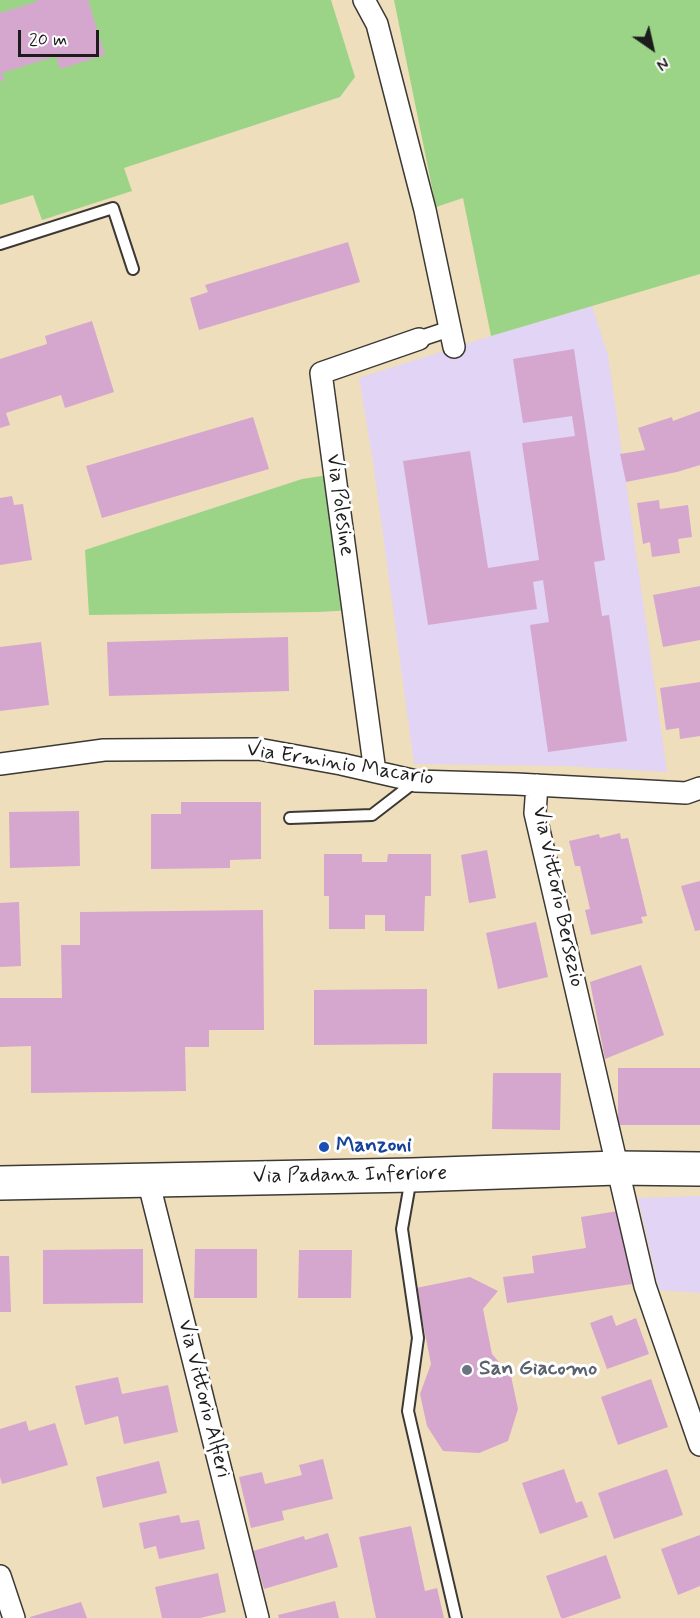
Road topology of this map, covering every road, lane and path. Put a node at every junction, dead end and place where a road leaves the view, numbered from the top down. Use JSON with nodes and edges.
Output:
{"nodes":[{"id":1,"x":364,"y":0,"type":"edge"},
{"id":2,"x":0,"y":244,"type":"edge"},
{"id":3,"x":133,"y":268,"type":"dead end"},
{"id":4,"x":451,"y":338,"type":"joint"},
{"id":5,"x":419,"y":339,"type":"joint"},
{"id":6,"x":0,"y":764,"type":"edge"},
{"id":7,"x":375,"y":772,"type":"junction"},
{"id":8,"x":416,"y":781,"type":"junction"},
{"id":9,"x":537,"y":785,"type":"junction"},
{"id":10,"x":700,"y":788,"type":"edge"},
{"id":11,"x":290,"y":818,"type":"dead end"},
{"id":12,"x":617,"y":1168,"type":"junction"},
{"id":13,"x":700,"y":1169,"type":"edge"},
{"id":14,"x":412,"y":1175,"type":"junction"},
{"id":15,"x":148,"y":1180,"type":"junction"},
{"id":16,"x":0,"y":1184,"type":"edge"},
{"id":17,"x":700,"y":1445,"type":"edge"},
{"id":18,"x":0,"y":1576,"type":"edge"},
{"id":19,"x":14,"y":1618,"type":"edge"},
{"id":20,"x":258,"y":1618,"type":"edge"},
{"id":21,"x":456,"y":1618,"type":"edge"}],
"edges":[{"from":1,"to":4,"type":"street","name":"Via Polesine"},
{"from":2,"to":3,"type":"lane"},
{"from":4,"to":5,"type":"street","name":"Via Polesine"},
{"from":5,"to":7,"type":"street","name":"Via Polesine"},
{"from":6,"to":7,"type":"street","name":"Via Erminio Macario"},
{"from":7,"to":8,"type":"street","name":"Via Erminio Macario"},
{"from":8,"to":9,"type":"street","name":"Via Erminio Macario"},
{"from":8,"to":11,"type":"lane"},
{"from":9,"to":10,"type":"street","name":"Via Vittorio Bersezio"},
{"from":9,"to":12,"type":"street","name":"Via Vittorio Bersezio"},
{"from":12,"to":13,"type":"main road","name":"Via Padana Inferiore"},
{"from":12,"to":14,"type":"main road","name":"Via Padana Inferiore"},
{"from":12,"to":17,"type":"street","name":"Via Vittorio Bersezio"},
{"from":14,"to":15,"type":"main road","name":"Via Padana Inferiore"},
{"from":14,"to":21,"type":"lane"},
{"from":15,"to":16,"type":"main road","name":"Via Padana Inferiore"},
{"from":15,"to":20,"type":"street","name":"Via Vittorio Alfieri"},
{"from":18,"to":19,"type":"street"}]}
